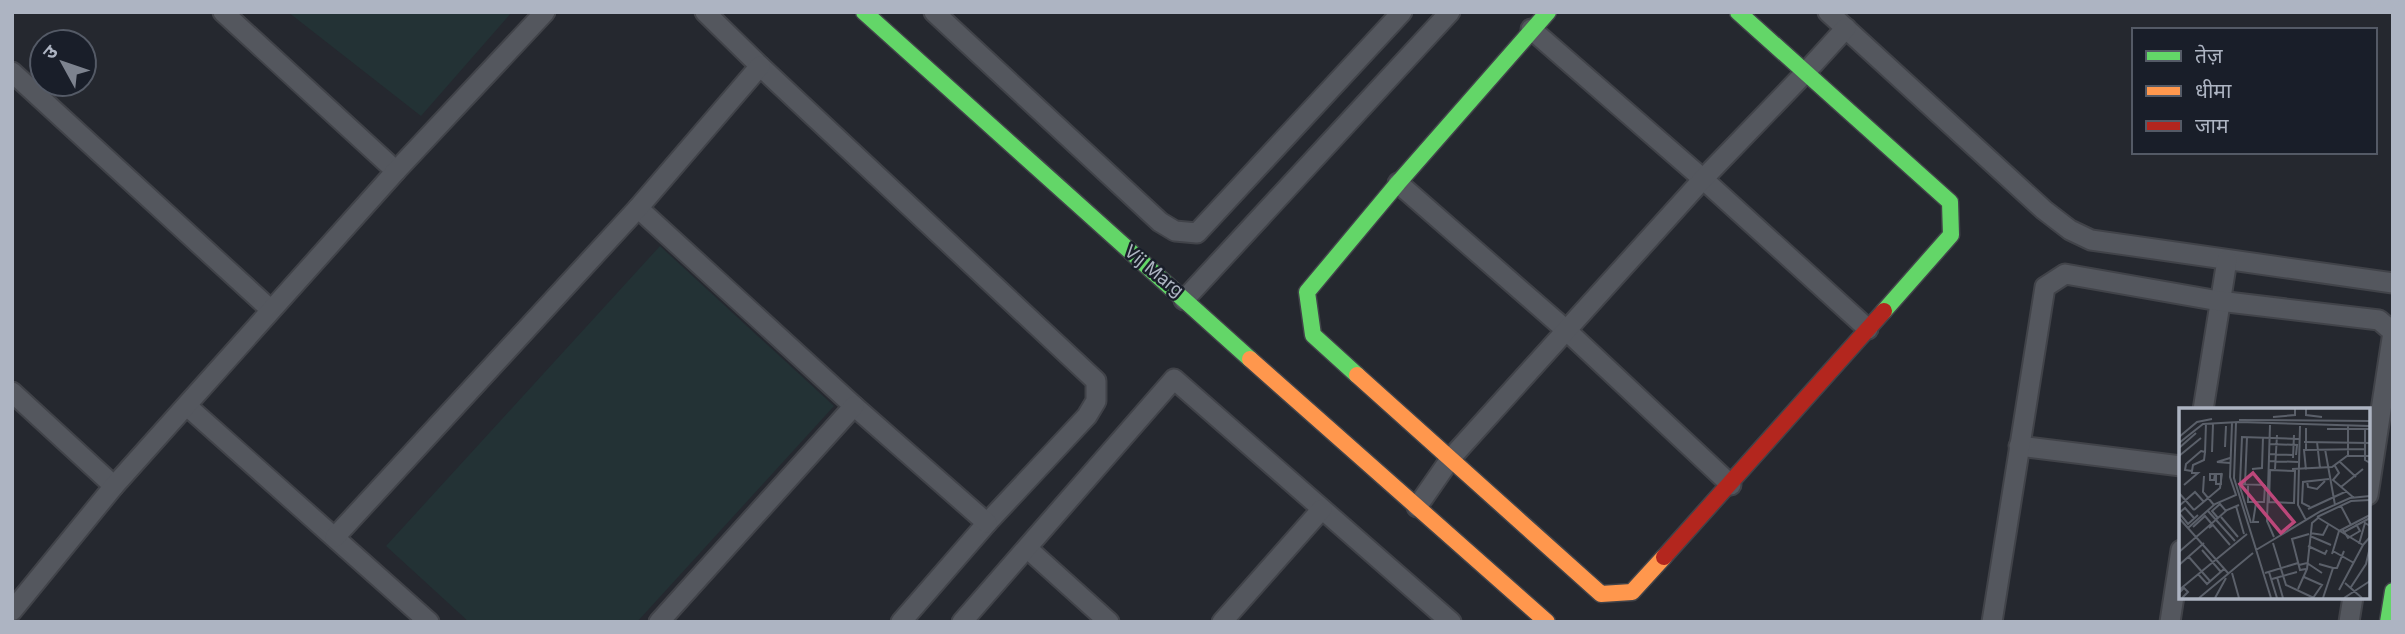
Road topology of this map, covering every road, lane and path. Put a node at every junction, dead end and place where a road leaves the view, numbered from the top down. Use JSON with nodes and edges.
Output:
{"nodes":[{"id":1,"x":223,"y":12,"type":"edge"},
{"id":2,"x":545,"y":12,"type":"edge"},
{"id":3,"x":705,"y":12,"type":"edge"},
{"id":4,"x":864,"y":12,"type":"edge"},
{"id":5,"x":934,"y":12,"type":"edge"},
{"id":6,"x":1402,"y":12,"type":"edge"},
{"id":7,"x":1450,"y":12,"type":"edge"},
{"id":8,"x":1548,"y":12,"type":"edge"},
{"id":9,"x":1738,"y":12,"type":"edge"},
{"id":10,"x":1828,"y":12,"type":"edge"},
{"id":11,"x":1846,"y":28,"type":"junction"},
{"id":12,"x":1531,"y":29,"type":"junction"},
{"id":13,"x":760,"y":66,"type":"junction"},
{"id":14,"x":12,"y":72,"type":"edge"},
{"id":15,"x":1805,"y":73,"type":"junction"},
{"id":16,"x":396,"y":171,"type":"junction"},
{"id":17,"x":1703,"y":179,"type":"junction"},
{"id":18,"x":1398,"y":183,"type":"junction"},
{"id":19,"x":638,"y":208,"type":"junction"},
{"id":20,"x":2227,"y":260,"type":"junction"},
{"id":21,"x":2393,"y":283,"type":"edge"},
{"id":22,"x":1184,"y":300,"type":"junction"},
{"id":23,"x":2220,"y":301,"type":"junction"},
{"id":24,"x":271,"y":310,"type":"junction"},
{"id":25,"x":1566,"y":330,"type":"junction"},
{"id":26,"x":1868,"y":330,"type":"junction"},
{"id":27,"x":12,"y":393,"type":"edge"},
{"id":28,"x":187,"y":406,"type":"junction"},
{"id":29,"x":854,"y":406,"type":"junction"},
{"id":30,"x":2203,"y":408,"type":"edge"},
{"id":31,"x":2019,"y":446,"type":"junction"},
{"id":32,"x":1451,"y":458,"type":"junction"},
{"id":33,"x":2179,"y":466,"type":"edge"},
{"id":34,"x":2370,"y":483,"type":"edge"},
{"id":35,"x":1731,"y":485,"type":"junction"},
{"id":36,"x":114,"y":486,"type":"junction"},
{"id":37,"x":1417,"y":507,"type":"junction"},
{"id":38,"x":1322,"y":509,"type":"junction"},
{"id":39,"x":987,"y":523,"type":"junction"},
{"id":40,"x":335,"y":537,"type":"junction"},
{"id":41,"x":1027,"y":548,"type":"junction"},
{"id":42,"x":2179,"y":563,"type":"edge"},
{"id":43,"x":2393,"y":591,"type":"edge"},
{"id":44,"x":2353,"y":599,"type":"edge"},
{"id":45,"x":12,"y":611,"type":"edge"},
{"id":46,"x":429,"y":622,"type":"edge"},
{"id":47,"x":659,"y":622,"type":"edge"},
{"id":48,"x":901,"y":622,"type":"edge"},
{"id":49,"x":962,"y":622,"type":"edge"},
{"id":50,"x":1109,"y":622,"type":"edge"},
{"id":51,"x":1223,"y":622,"type":"edge"},
{"id":52,"x":1451,"y":622,"type":"edge"},
{"id":53,"x":1547,"y":622,"type":"edge"},
{"id":54,"x":1992,"y":622,"type":"edge"},
{"id":55,"x":2170,"y":622,"type":"edge"},
{"id":56,"x":2349,"y":622,"type":"edge"},
{"id":57,"x":2388,"y":622,"type":"edge"}],
"edges":[{"from":1,"to":16,"type":"street"},
{"from":2,"to":16,"type":"street"},
{"from":3,"to":13,"type":"street"},
{"from":4,"to":22,"type":"street","name":"Vij Marg"},
{"from":5,"to":6,"type":"street"},
{"from":7,"to":22,"type":"street","name":"Vij Marg"},
{"from":8,"to":12,"type":"street"},
{"from":9,"to":15,"type":"street"},
{"from":10,"to":11,"type":"street"},
{"from":11,"to":15,"type":"street"},
{"from":11,"to":20,"type":"street"},
{"from":12,"to":17,"type":"street"},
{"from":12,"to":18,"type":"street"},
{"from":13,"to":19,"type":"street"},
{"from":13,"to":39,"type":"street"},
{"from":14,"to":24,"type":"street"},
{"from":15,"to":17,"type":"street"},
{"from":15,"to":26,"type":"street"},
{"from":16,"to":24,"type":"street"},
{"from":17,"to":25,"type":"street"},
{"from":17,"to":26,"type":"street"},
{"from":18,"to":25,"type":"street"},
{"from":18,"to":32,"type":"street"},
{"from":19,"to":29,"type":"street"},
{"from":19,"to":40,"type":"street"},
{"from":20,"to":21,"type":"street"},
{"from":20,"to":23,"type":"street"},
{"from":22,"to":37,"type":"street"},
{"from":23,"to":30,"type":"street"},
{"from":23,"to":31,"type":"street"},
{"from":23,"to":34,"type":"street"},
{"from":24,"to":28,"type":"street"},
{"from":25,"to":32,"type":"street"},
{"from":25,"to":35,"type":"street"},
{"from":26,"to":35,"type":"street"},
{"from":27,"to":36,"type":"street"},
{"from":28,"to":36,"type":"street"},
{"from":28,"to":40,"type":"street"},
{"from":29,"to":39,"type":"street"},
{"from":29,"to":47,"type":"street"},
{"from":31,"to":33,"type":"street"},
{"from":31,"to":54,"type":"street"},
{"from":32,"to":35,"type":"street"},
{"from":32,"to":37,"type":"street"},
{"from":36,"to":45,"type":"street"},
{"from":37,"to":53,"type":"street"},
{"from":38,"to":41,"type":"street"},
{"from":38,"to":51,"type":"street"},
{"from":38,"to":52,"type":"street"},
{"from":39,"to":48,"type":"street"},
{"from":40,"to":46,"type":"street"},
{"from":41,"to":49,"type":"street"},
{"from":41,"to":50,"type":"street"},
{"from":42,"to":55,"type":"street"},
{"from":43,"to":57,"type":"street"},
{"from":44,"to":56,"type":"street"}]}
